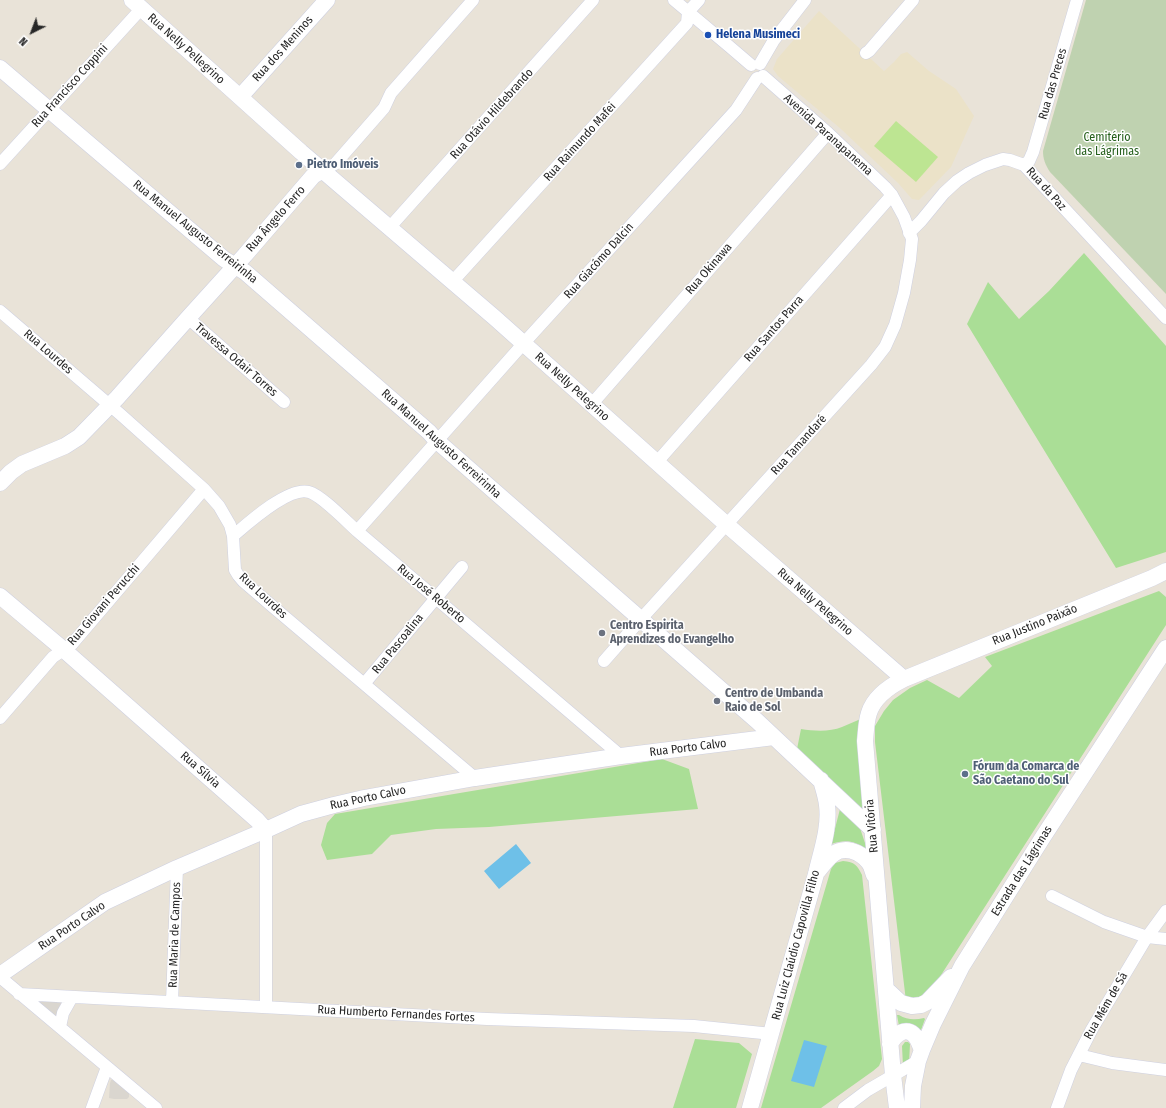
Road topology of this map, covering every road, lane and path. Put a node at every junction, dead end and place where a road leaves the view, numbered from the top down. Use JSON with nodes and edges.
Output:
{"nodes":[{"id":1,"x":327,"y":0,"type":"edge"},
{"id":2,"x":473,"y":0,"type":"edge"},
{"id":3,"x":593,"y":0,"type":"edge"},
{"id":4,"x":674,"y":0,"type":"edge"},
{"id":5,"x":699,"y":0,"type":"edge"},
{"id":6,"x":806,"y":0,"type":"edge"},
{"id":7,"x":913,"y":0,"type":"edge"},
{"id":8,"x":1077,"y":0,"type":"edge"},
{"id":9,"x":136,"y":4,"type":"edge"},
{"id":10,"x":688,"y":12,"type":"junction"},
{"id":11,"x":866,"y":52,"type":"dead end"},
{"id":12,"x":0,"y":68,"type":"edge"},
{"id":13,"x":758,"y":71,"type":"junction"},
{"id":14,"x":240,"y":97,"type":"junction"},
{"id":15,"x":49,"y":110,"type":"junction"},
{"id":16,"x":828,"y":133,"type":"junction"},
{"id":17,"x":0,"y":164,"type":"edge"},
{"id":18,"x":1024,"y":165,"type":"junction"},
{"id":19,"x":323,"y":170,"type":"junction"},
{"id":20,"x":892,"y":196,"type":"junction"},
{"id":21,"x":390,"y":227,"type":"junction"},
{"id":22,"x":910,"y":233,"type":"junction"},
{"id":23,"x":235,"y":266,"type":"junction"},
{"id":24,"x":453,"y":281,"type":"junction"},
{"id":25,"x":0,"y":311,"type":"edge"},
{"id":26,"x":188,"y":318,"type":"junction"},
{"id":27,"x":1166,"y":318,"type":"edge"},
{"id":28,"x":523,"y":344,"type":"junction"},
{"id":29,"x":284,"y":402,"type":"dead end"},
{"id":30,"x":591,"y":404,"type":"junction"},
{"id":31,"x":110,"y":406,"type":"junction"},
{"id":32,"x":438,"y":441,"type":"junction"},
{"id":33,"x":657,"y":462,"type":"junction"},
{"id":34,"x":0,"y":483,"type":"edge"},
{"id":35,"x":204,"y":489,"type":"junction"},
{"id":36,"x":727,"y":525,"type":"junction"},
{"id":37,"x":357,"y":531,"type":"junction"},
{"id":38,"x":233,"y":536,"type":"junction"},
{"id":39,"x":462,"y":567,"type":"dead end"},
{"id":40,"x":1166,"y":571,"type":"edge"},
{"id":41,"x":1159,"y":579,"type":"edge"},
{"id":42,"x":0,"y":596,"type":"edge"},
{"id":43,"x":435,"y":598,"type":"junction"},
{"id":44,"x":641,"y":619,"type":"junction"},
{"id":45,"x":1166,"y":648,"type":"edge"},
{"id":46,"x":64,"y":650,"type":"junction"},
{"id":47,"x":604,"y":661,"type":"dead end"},
{"id":48,"x":904,"y":679,"type":"junction"},
{"id":49,"x":364,"y":684,"type":"junction"},
{"id":50,"x":0,"y":718,"type":"edge"},
{"id":51,"x":774,"y":737,"type":"junction"},
{"id":52,"x":621,"y":756,"type":"junction"},
{"id":53,"x":475,"y":778,"type":"junction"},
{"id":54,"x":821,"y":780,"type":"junction"},
{"id":55,"x":266,"y":830,"type":"junction"},
{"id":56,"x":873,"y":830,"type":"junction"},
{"id":57,"x":177,"y":868,"type":"junction"},
{"id":58,"x":816,"y":874,"type":"junction"},
{"id":59,"x":878,"y":884,"type":"junction"},
{"id":60,"x":1052,"y":896,"type":"dead end"},
{"id":61,"x":1166,"y":910,"type":"edge"},
{"id":62,"x":1147,"y":937,"type":"junction"},
{"id":63,"x":1166,"y":939,"type":"edge"},
{"id":64,"x":962,"y":966,"type":"junction"},
{"id":65,"x":0,"y":976,"type":"edge"},
{"id":66,"x":886,"y":989,"type":"junction"},
{"id":67,"x":19,"y":994,"type":"junction"},
{"id":68,"x":72,"y":997,"type":"junction"},
{"id":69,"x":172,"y":1002,"type":"junction"},
{"id":70,"x":266,"y":1007,"type":"junction"},
{"id":71,"x":60,"y":1027,"type":"junction"},
{"id":72,"x":772,"y":1034,"type":"junction"},
{"id":73,"x":890,"y":1044,"type":"junction"},
{"id":74,"x":1079,"y":1055,"type":"junction"},
{"id":75,"x":920,"y":1056,"type":"junction"},
{"id":76,"x":107,"y":1067,"type":"junction"},
{"id":77,"x":1166,"y":1070,"type":"edge"},
{"id":78,"x":892,"y":1075,"type":"junction"},
{"id":79,"x":92,"y":1108,"type":"edge"},
{"id":80,"x":156,"y":1108,"type":"edge"},
{"id":81,"x":750,"y":1108,"type":"edge"},
{"id":82,"x":844,"y":1108,"type":"edge"},
{"id":83,"x":897,"y":1108,"type":"edge"},
{"id":84,"x":912,"y":1108,"type":"edge"},
{"id":85,"x":1057,"y":1108,"type":"edge"}],
"edges":[{"from":1,"to":14,"type":"main road","name":"Rua dos Meninos"},
{"from":2,"to":19,"type":"street","name":"Rua Ângelo Ferro"},
{"from":3,"to":21,"type":"street","name":"Rua Otávio Hildebrando"},
{"from":4,"to":10,"type":"street","name":"Avenida Paranapanema"},
{"from":5,"to":10,"type":"street","name":"Rua Raimundo Mafei"},
{"from":6,"to":13,"type":"street","name":"Rua Giacómo Dalcin"},
{"from":7,"to":11,"type":"street"},
{"from":8,"to":18,"type":"street","name":"Rua das Preces"},
{"from":9,"to":14,"type":"main road","name":"Rua Nelly Pellegrino"},
{"from":9,"to":15,"type":"street","name":"Rua Francisco Coppini"},
{"from":10,"to":13,"type":"street","name":"Avenida Paranapanema"},
{"from":10,"to":24,"type":"street","name":"Rua Raimundo Mafei"},
{"from":12,"to":15,"type":"main road","name":"Rua Manuel Augusto Ferreirinha"},
{"from":13,"to":16,"type":"street","name":"Avenida Paranapanema"},
{"from":13,"to":28,"type":"street","name":"Rua Giacómo Dalcin"},
{"from":14,"to":19,"type":"main road","name":"Rua Nelly Pelegrino"},
{"from":15,"to":17,"type":"street","name":"Rua Francisco Coppini"},
{"from":15,"to":23,"type":"main road","name":"Rua Manuel Augusto Ferreirinha"},
{"from":16,"to":20,"type":"street","name":"Avenida Paranapanema"},
{"from":16,"to":30,"type":"street","name":"Rua Okinawa"},
{"from":18,"to":22,"type":"street","name":"Rua da Paz"},
{"from":18,"to":27,"type":"street","name":"Rua da Paz"},
{"from":19,"to":21,"type":"main road","name":"Rua Nelly Pelegrino"},
{"from":19,"to":23,"type":"main road","name":"Rua Ângelo Ferro"},
{"from":20,"to":22,"type":"street","name":"Rua Tamandaré"},
{"from":20,"to":33,"type":"street","name":"Rua Santos Parra"},
{"from":21,"to":24,"type":"main road","name":"Rua Nelly Pelegrino"},
{"from":22,"to":36,"type":"street","name":"Rua Tamandaré"},
{"from":23,"to":26,"type":"main road","name":"Rua Ângelo Ferro"},
{"from":23,"to":32,"type":"main road","name":"Rua Manuel Augusto Ferreirinha"},
{"from":24,"to":28,"type":"main road","name":"Rua Nelly Pelegrino"},
{"from":25,"to":31,"type":"street","name":"Rua Lourdes"},
{"from":26,"to":29,"type":"street","name":"Travessa Odair Torres"},
{"from":26,"to":31,"type":"main road","name":"Rua Ângelo Ferro"},
{"from":28,"to":30,"type":"main road","name":"Rua Nelly Pelegrino"},
{"from":28,"to":32,"type":"street","name":"Rua Giacómo Dalcin"},
{"from":30,"to":33,"type":"main road","name":"Rua Nelly Pelegrino"},
{"from":31,"to":34,"type":"main road","name":"Rua Ângelo Ferro"},
{"from":31,"to":35,"type":"street","name":"Rua Lourdes"},
{"from":32,"to":37,"type":"street","name":"Rua Giacómo Dalcin"},
{"from":32,"to":44,"type":"main road","name":"Rua Manuel Augusto Ferreirinha"},
{"from":33,"to":36,"type":"main road","name":"Rua Nelly Pelegrino"},
{"from":35,"to":38,"type":"street","name":"Rua Lourdes"},
{"from":35,"to":46,"type":"street","name":"Rua Giovani Perucchi"},
{"from":36,"to":44,"type":"street","name":"Rua Tamandaré"},
{"from":36,"to":48,"type":"main road","name":"Rua Nelly Pelegrino"},
{"from":37,"to":38,"type":"street","name":"Rua José Roberto"},
{"from":37,"to":43,"type":"street","name":"Rua José Roberto"},
{"from":38,"to":49,"type":"street","name":"Rua Lourdes"},
{"from":39,"to":43,"type":"street","name":"Rua Pascoalina"},
{"from":40,"to":41,"type":"main road","name":"Rua Justino Paixão"},
{"from":41,"to":48,"type":"main road","name":"Rua Justino Paixão"},
{"from":42,"to":46,"type":"main road","name":"Rua Sílvia"},
{"from":43,"to":49,"type":"street","name":"Rua Pascoalina"},
{"from":43,"to":52,"type":"street","name":"Rua José Roberto"},
{"from":44,"to":47,"type":"street","name":"Rua Tamandaré"},
{"from":44,"to":51,"type":"main road","name":"Rua Manuel Augusto Ferreirinha"},
{"from":45,"to":64,"type":"main road","name":"Estrada das Lágrimas"},
{"from":46,"to":50,"type":"street","name":"Rua Giovani Perucchi"},
{"from":46,"to":55,"type":"main road","name":"Rua Sílvia"},
{"from":48,"to":56,"type":"main road","name":"Rua Vitória"},
{"from":49,"to":53,"type":"street","name":"Rua Lourdes"},
{"from":51,"to":52,"type":"main road","name":"Rua Porto Calvo"},
{"from":51,"to":54,"type":"main road","name":"Rua Manuel Augusto Ferreirinha"},
{"from":52,"to":53,"type":"main road","name":"Rua Porto Calvo"},
{"from":53,"to":55,"type":"main road","name":"Rua Porto Calvo"},
{"from":54,"to":56,"type":"main road","name":"Rua Manuel Augusto Ferreirinha"},
{"from":54,"to":58,"type":"main road","name":"Rua Luiz Claúdio Capovilla Filho"},
{"from":55,"to":57,"type":"main road","name":"Rua Porto Calvo"},
{"from":55,"to":70,"type":"street"},
{"from":56,"to":59,"type":"main road","name":"Rua Vitória"},
{"from":57,"to":65,"type":"main road","name":"Rua Porto Calvo"},
{"from":57,"to":69,"type":"street","name":"Rua Maria de Campos"},
{"from":58,"to":59,"type":"main road"},
{"from":58,"to":72,"type":"main road","name":"Rua Luiz Claúdio Capovilla Filho"},
{"from":59,"to":66,"type":"main road","name":"Rua Vitória"},
{"from":60,"to":62,"type":"street"},
{"from":61,"to":62,"type":"street","name":"Rua Mém de Sá"},
{"from":62,"to":63,"type":"street"},
{"from":62,"to":74,"type":"street","name":"Rua Mém de Sá"},
{"from":64,"to":66,"type":"main road"},
{"from":64,"to":75,"type":"main road","name":"Estrada das Lágrimas"},
{"from":65,"to":67,"type":"street"},
{"from":66,"to":73,"type":"main road"},
{"from":67,"to":68,"type":"street","name":"Rua Humberto Fernandes Fortes"},
{"from":67,"to":71,"type":"street"},
{"from":68,"to":69,"type":"street","name":"Rua Humberto Fernandes Fortes"},
{"from":68,"to":71,"type":"street"},
{"from":69,"to":70,"type":"street","name":"Rua Humberto Fernandes Fortes"},
{"from":70,"to":72,"type":"street","name":"Rua Humberto Fernandes Fortes"},
{"from":71,"to":76,"type":"street"},
{"from":72,"to":81,"type":"main road","name":"Rua Luiz Claúdio Capovilla Filho"},
{"from":73,"to":75,"type":"main road"},
{"from":73,"to":78,"type":"main road"},
{"from":74,"to":77,"type":"street"},
{"from":74,"to":85,"type":"street","name":"Rua Mém de Sá"},
{"from":75,"to":78,"type":"street"},
{"from":75,"to":84,"type":"main road","name":"Estrada das Lágrimas"},
{"from":76,"to":79,"type":"street"},
{"from":76,"to":80,"type":"street"},
{"from":78,"to":82,"type":"street"},
{"from":78,"to":83,"type":"main road"}]}
